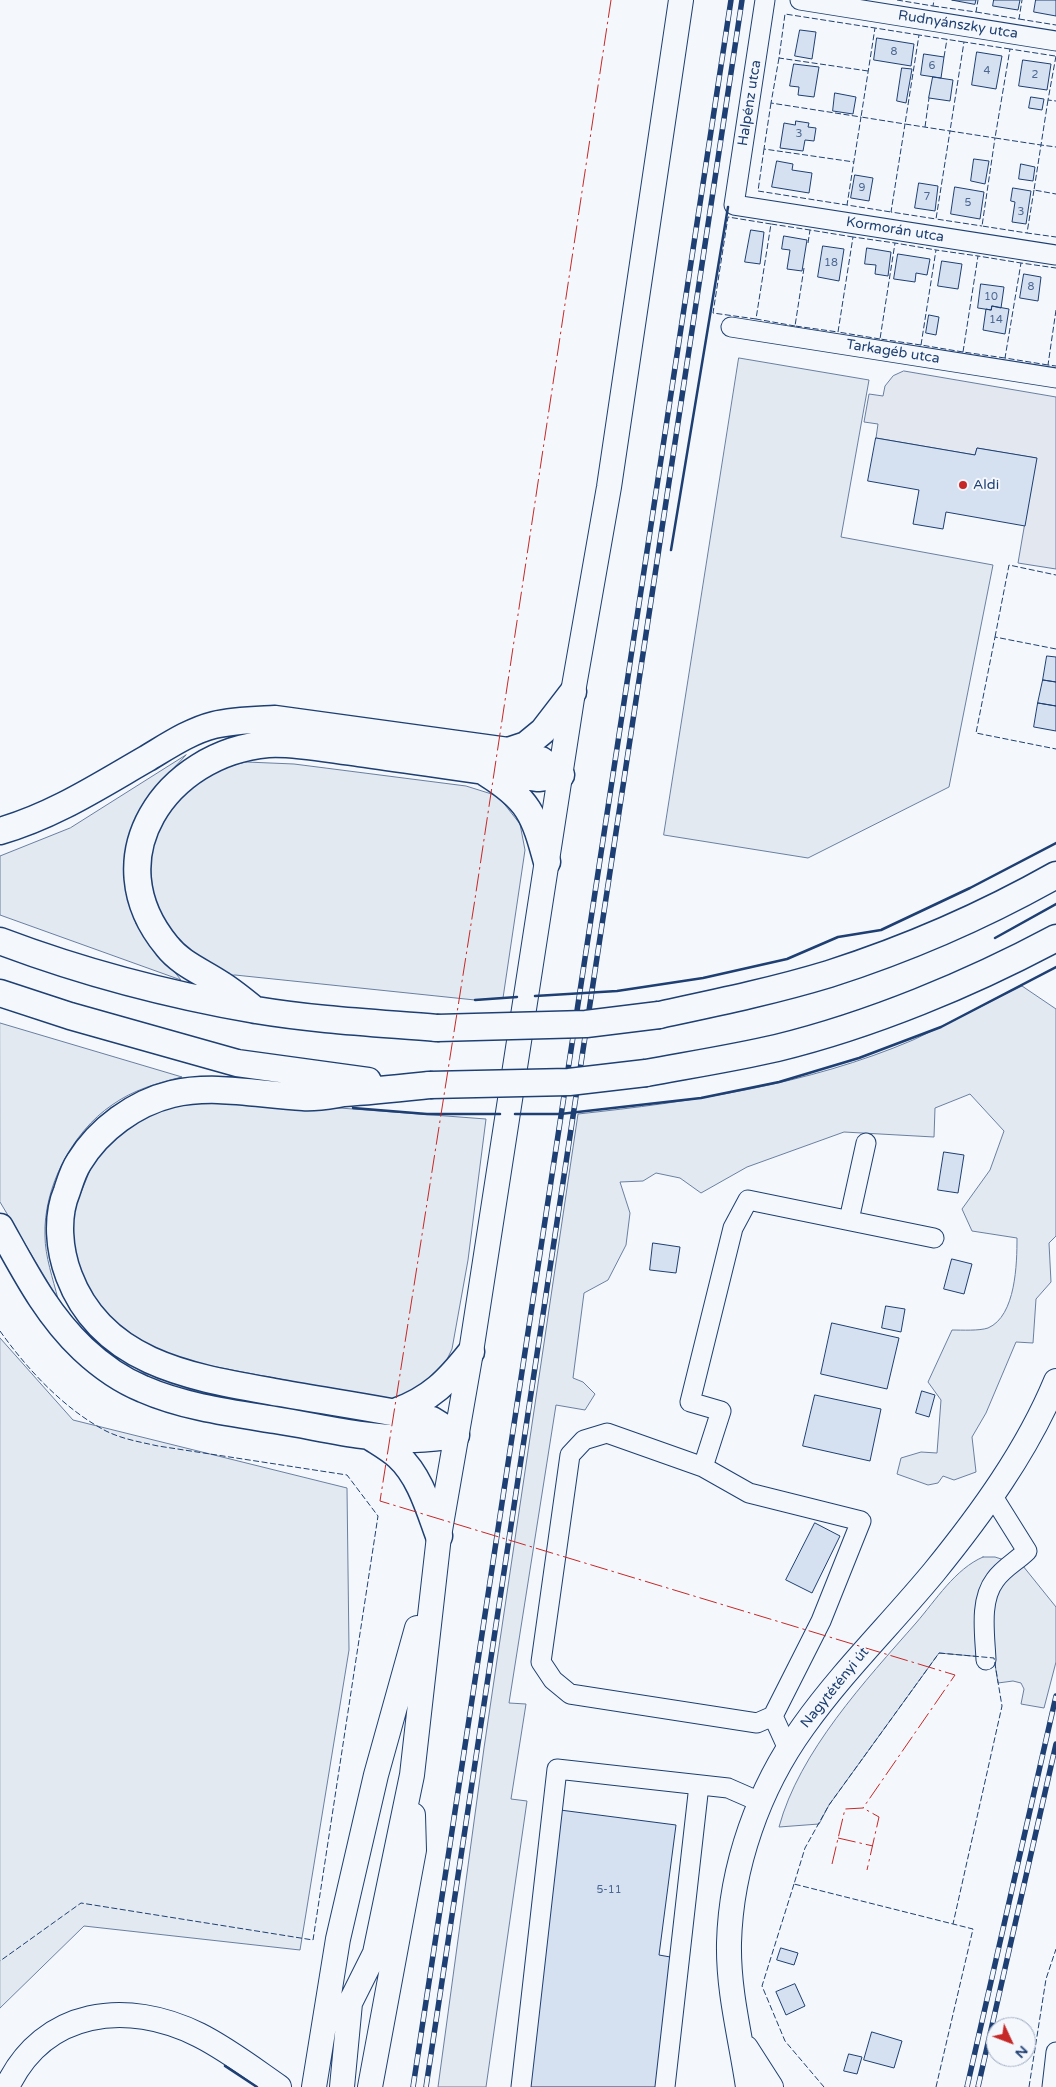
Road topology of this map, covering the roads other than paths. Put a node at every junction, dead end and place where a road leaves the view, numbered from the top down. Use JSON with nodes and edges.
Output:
{"nodes":[{"id":1,"x":681,"y":0,"type":"edge"},
{"id":2,"x":765,"y":0,"type":"edge"},
{"id":3,"x":800,"y":0,"type":"edge"},
{"id":4,"x":1056,"y":41,"type":"edge"},
{"id":5,"x":734,"y":205,"type":"joint"},
{"id":6,"x":1056,"y":255,"type":"edge"},
{"id":7,"x":731,"y":327,"type":"dead end"},
{"id":8,"x":1056,"y":378,"type":"edge"},
{"id":9,"x":573,"y":692,"type":"junction"},
{"id":10,"x":508,"y":751,"type":"junction"},
{"id":11,"x":481,"y":770,"type":"junction"},
{"id":12,"x":561,"y":775,"type":"junction"},
{"id":13,"x":0,"y":832,"type":"edge"},
{"id":14,"x":547,"y":862,"type":"junction"},
{"id":15,"x":1056,"y":875,"type":"edge"},
{"id":16,"x":1056,"y":938,"type":"edge"},
{"id":17,"x":0,"y":941,"type":"edge"},
{"id":18,"x":0,"y":993,"type":"edge"},
{"id":19,"x":255,"y":1010,"type":"junction"},
{"id":20,"x":430,"y":1085,"type":"junction"},
{"id":21,"x":866,"y":1143,"type":"dead end"},
{"id":22,"x":849,"y":1220,"type":"junction"},
{"id":23,"x":0,"y":1226,"type":"edge"},
{"id":24,"x":934,"y":1238,"type":"dead end"},
{"id":25,"x":471,"y":1352,"type":"junction"},
{"id":26,"x":1056,"y":1381,"type":"edge"},
{"id":27,"x":395,"y":1412,"type":"junction"},
{"id":28,"x":368,"y":1435,"type":"junction"},
{"id":29,"x":456,"y":1436,"type":"junction"},
{"id":30,"x":703,"y":1467,"type":"junction"},
{"id":31,"x":992,"y":1495,"type":"junction"},
{"id":32,"x":438,"y":1547,"type":"junction"},
{"id":33,"x":986,"y":1660,"type":"dead end"},
{"id":34,"x":773,"y":1716,"type":"junction"},
{"id":35,"x":788,"y":1749,"type":"junction"},
{"id":36,"x":412,"y":1774,"type":"junction"},
{"id":37,"x":699,"y":1785,"type":"junction"},
{"id":38,"x":760,"y":1802,"type":"junction"},
{"id":39,"x":741,"y":2039,"type":"junction"},
{"id":40,"x":1056,"y":2052,"type":"edge"},
{"id":41,"x":316,"y":2079,"type":"edge"},
{"id":42,"x":342,"y":2086,"type":"edge"},
{"id":43,"x":7,"y":2087,"type":"edge"},
{"id":44,"x":279,"y":2087,"type":"edge"},
{"id":45,"x":370,"y":2087,"type":"edge"},
{"id":46,"x":521,"y":2087,"type":"edge"},
{"id":47,"x":665,"y":2087,"type":"edge"},
{"id":48,"x":748,"y":2087,"type":"edge"},
{"id":49,"x":770,"y":2087,"type":"edge"},
{"id":50,"x":1052,"y":2087,"type":"edge"}],
"edges":[{"from":1,"to":9,"type":"main road"},
{"from":2,"to":5,"type":"street","name":"Halpénz utca"},
{"from":3,"to":4,"type":"street","name":"Rudnyánszky utca"},
{"from":5,"to":6,"type":"street","name":"Kormorán utca"},
{"from":7,"to":8,"type":"street","name":"Tarkagéb utca"},
{"from":9,"to":10,"type":"highway"},
{"from":9,"to":12,"type":"main road"},
{"from":10,"to":12,"type":"highway"},
{"from":10,"to":13,"type":"highway"},
{"from":11,"to":12,"type":"highway"},
{"from":11,"to":14,"type":"highway"},
{"from":11,"to":19,"type":"highway"},
{"from":12,"to":14,"type":"main road"},
{"from":14,"to":25,"type":"main road"},
{"from":15,"to":19,"type":"highway","bridge":true},
{"from":16,"to":20,"type":"highway","bridge":true},
{"from":17,"to":19,"type":"highway"},
{"from":18,"to":20,"type":"highway"},
{"from":20,"to":27,"type":"highway"},
{"from":21,"to":22,"type":"street"},
{"from":22,"to":24,"type":"street"},
{"from":22,"to":30,"type":"street"},
{"from":23,"to":28,"type":"highway"},
{"from":25,"to":27,"type":"highway"},
{"from":25,"to":29,"type":"main road"},
{"from":26,"to":31,"type":"main road","name":"Nagytétényi út"},
{"from":27,"to":29,"type":"highway"},
{"from":28,"to":29,"type":"highway"},
{"from":28,"to":32,"type":"highway"},
{"from":29,"to":32,"type":"main road"},
{"from":30,"to":34,"type":"street"},
{"from":30,"to":34,"type":"street"},
{"from":31,"to":33,"type":"street"},
{"from":31,"to":35,"type":"main road","name":"Nagytétényi út"},
{"from":32,"to":36,"type":"main road"},
{"from":32,"to":41,"type":"main road"},
{"from":34,"to":35,"type":"street"},
{"from":35,"to":38,"type":"main road","name":"Nagytétényi út"},
{"from":36,"to":42,"type":"main road"},
{"from":36,"to":45,"type":"main road"},
{"from":37,"to":38,"type":"street"},
{"from":37,"to":46,"type":"street"},
{"from":37,"to":47,"type":"street"},
{"from":38,"to":39,"type":"main road","name":"Nagytétényi út"},
{"from":39,"to":48,"type":"main road","name":"Nagytétényi út"},
{"from":39,"to":49,"type":"main road","name":"Nagytétényi út"},
{"from":40,"to":50,"type":"street"},
{"from":43,"to":44,"type":"main road"}]}
